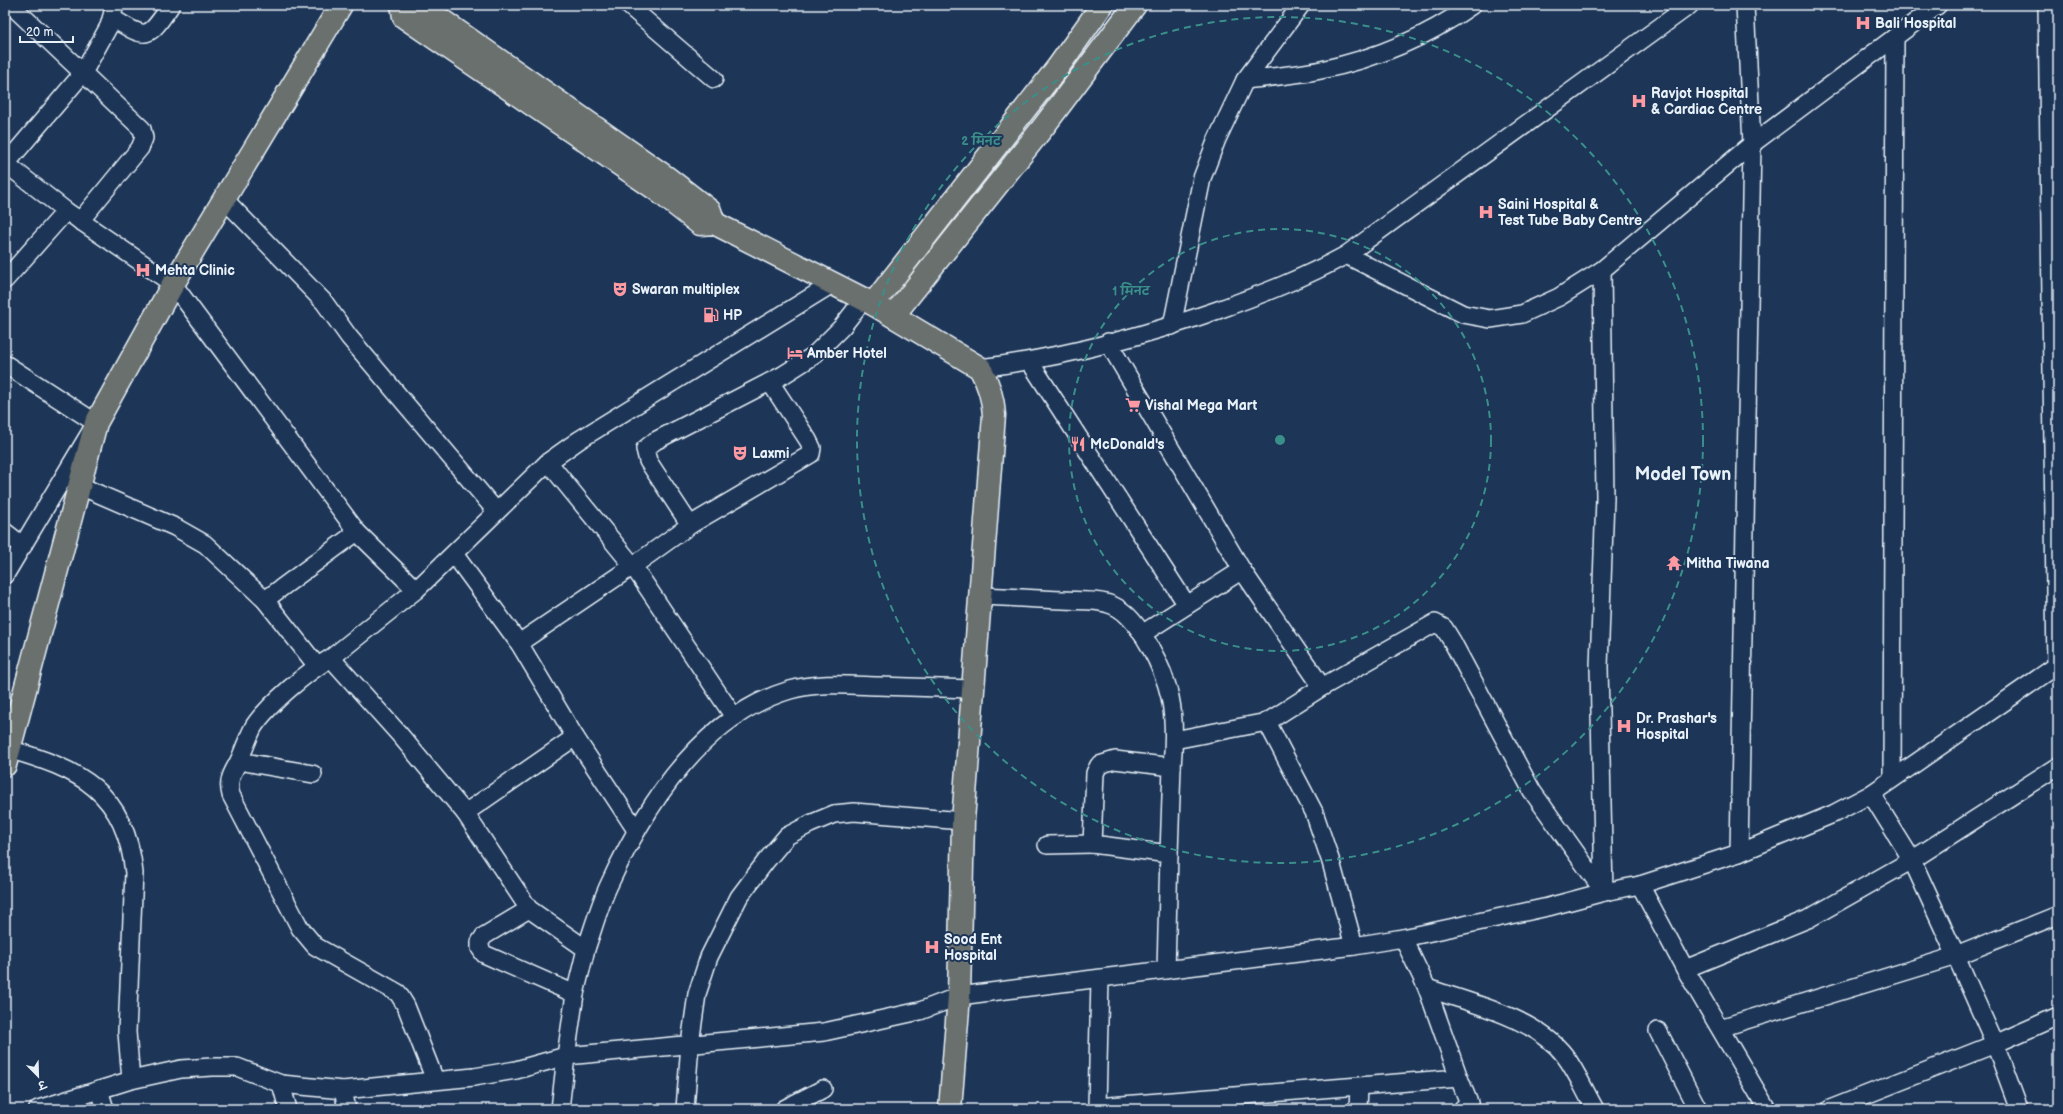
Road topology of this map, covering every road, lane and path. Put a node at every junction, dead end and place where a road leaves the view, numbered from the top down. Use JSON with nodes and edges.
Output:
{"nodes":[{"id":1,"x":11,"y":5,"type":"edge"},
{"id":2,"x":171,"y":5,"type":"edge"},
{"id":3,"x":341,"y":5,"type":"edge"},
{"id":4,"x":402,"y":5,"type":"edge"},
{"id":5,"x":420,"y":5,"type":"edge"},
{"id":6,"x":628,"y":5,"type":"edge"},
{"id":7,"x":1102,"y":5,"type":"edge"},
{"id":8,"x":1135,"y":5,"type":"edge"},
{"id":9,"x":1301,"y":5,"type":"edge"},
{"id":10,"x":1472,"y":5,"type":"edge"},
{"id":11,"x":1690,"y":5,"type":"edge"},
{"id":12,"x":1745,"y":5,"type":"edge"},
{"id":13,"x":1938,"y":5,"type":"edge"},
{"id":14,"x":2047,"y":5,"type":"edge"},
{"id":15,"x":113,"y":11,"type":"edge"},
{"id":16,"x":1895,"y":37,"type":"junction"},
{"id":17,"x":83,"y":73,"type":"junction"},
{"id":18,"x":714,"y":79,"type":"dead end"},
{"id":19,"x":1245,"y":80,"type":"junction"},
{"id":20,"x":1752,"y":144,"type":"junction"},
{"id":21,"x":5,"y":164,"type":"edge"},
{"id":22,"x":967,"y":186,"type":"junction"},
{"id":23,"x":225,"y":200,"type":"junction"},
{"id":24,"x":985,"y":200,"type":"junction"},
{"id":25,"x":66,"y":211,"type":"junction"},
{"id":26,"x":80,"y":221,"type":"junction"},
{"id":27,"x":714,"y":223,"type":"junction"},
{"id":28,"x":1346,"y":255,"type":"junction"},
{"id":29,"x":1602,"y":270,"type":"junction"},
{"id":30,"x":5,"y":280,"type":"edge"},
{"id":31,"x":174,"y":284,"type":"junction"},
{"id":32,"x":832,"y":284,"type":"junction"},
{"id":33,"x":868,"y":302,"type":"junction"},
{"id":34,"x":894,"y":316,"type":"junction"},
{"id":35,"x":1172,"y":326,"type":"junction"},
{"id":36,"x":1108,"y":342,"type":"junction"},
{"id":37,"x":1030,"y":362,"type":"junction"},
{"id":38,"x":5,"y":364,"type":"edge"},
{"id":39,"x":980,"y":368,"type":"junction"},
{"id":40,"x":770,"y":382,"type":"junction"},
{"id":41,"x":96,"y":423,"type":"junction"},
{"id":42,"x":548,"y":462,"type":"junction"},
{"id":43,"x":78,"y":485,"type":"junction"},
{"id":44,"x":496,"y":511,"type":"junction"},
{"id":45,"x":690,"y":525,"type":"junction"},
{"id":46,"x":5,"y":532,"type":"edge"},
{"id":47,"x":357,"y":532,"type":"junction"},
{"id":48,"x":23,"y":546,"type":"junction"},
{"id":49,"x":454,"y":554,"type":"junction"},
{"id":50,"x":633,"y":566,"type":"junction"},
{"id":51,"x":1242,"y":570,"type":"junction"},
{"id":52,"x":5,"y":575,"type":"edge"},
{"id":53,"x":416,"y":590,"type":"junction"},
{"id":54,"x":980,"y":596,"type":"junction"},
{"id":55,"x":265,"y":600,"type":"junction"},
{"id":56,"x":1187,"y":605,"type":"junction"},
{"id":57,"x":1142,"y":634,"type":"junction"},
{"id":58,"x":519,"y":643,"type":"junction"},
{"id":59,"x":324,"y":662,"type":"junction"},
{"id":60,"x":2057,"y":668,"type":"edge"},
{"id":61,"x":1322,"y":687,"type":"junction"},
{"id":62,"x":972,"y":689,"type":"junction"},
{"id":63,"x":734,"y":717,"type":"junction"},
{"id":64,"x":1267,"y":722,"type":"junction"},
{"id":65,"x":575,"y":737,"type":"junction"},
{"id":66,"x":1174,"y":740,"type":"junction"},
{"id":67,"x":7,"y":757,"type":"edge"},
{"id":68,"x":239,"y":761,"type":"junction"},
{"id":69,"x":2058,"y":766,"type":"edge"},
{"id":70,"x":1172,"y":767,"type":"junction"},
{"id":71,"x":312,"y":774,"type":"dead end"},
{"id":72,"x":1892,"y":779,"type":"junction"},
{"id":73,"x":1871,"y":794,"type":"junction"},
{"id":74,"x":465,"y":813,"type":"junction"},
{"id":75,"x":963,"y":821,"type":"junction"},
{"id":76,"x":636,"y":830,"type":"junction"},
{"id":77,"x":1092,"y":844,"type":"junction"},
{"id":78,"x":1047,"y":845,"type":"dead end"},
{"id":79,"x":1739,"y":853,"type":"junction"},
{"id":80,"x":1169,"y":854,"type":"junction"},
{"id":81,"x":1912,"y":860,"type":"junction"},
{"id":82,"x":1640,"y":885,"type":"junction"},
{"id":83,"x":1604,"y":892,"type":"junction"},
{"id":84,"x":529,"y":909,"type":"junction"},
{"id":85,"x":2058,"y":915,"type":"edge"},
{"id":86,"x":1403,"y":938,"type":"junction"},
{"id":87,"x":1354,"y":946,"type":"junction"},
{"id":88,"x":586,"y":950,"type":"junction"},
{"id":89,"x":1956,"y":956,"type":"junction"},
{"id":90,"x":1685,"y":969,"type":"junction"},
{"id":91,"x":1166,"y":970,"type":"junction"},
{"id":92,"x":1100,"y":979,"type":"junction"},
{"id":93,"x":1427,"y":988,"type":"junction"},
{"id":94,"x":575,"y":994,"type":"junction"},
{"id":95,"x":959,"y":996,"type":"junction"},
{"id":96,"x":2058,"y":1016,"type":"edge"},
{"id":97,"x":1720,"y":1028,"type":"junction"},
{"id":98,"x":1658,"y":1031,"type":"dead end"},
{"id":99,"x":690,"y":1044,"type":"junction"},
{"id":100,"x":1995,"y":1044,"type":"junction"},
{"id":101,"x":566,"y":1056,"type":"junction"},
{"id":102,"x":1459,"y":1078,"type":"junction"},
{"id":103,"x":131,"y":1080,"type":"junction"},
{"id":104,"x":435,"y":1080,"type":"junction"},
{"id":105,"x":281,"y":1084,"type":"junction"},
{"id":106,"x":1359,"y":1087,"type":"junction"},
{"id":107,"x":100,"y":1090,"type":"junction"},
{"id":108,"x":343,"y":1090,"type":"junction"},
{"id":109,"x":823,"y":1090,"type":"dead end"},
{"id":110,"x":1223,"y":1103,"type":"edge"},
{"id":111,"x":1468,"y":1107,"type":"edge"},
{"id":112,"x":1097,"y":1108,"type":"edge"},
{"id":113,"x":38,"y":1109,"type":"edge"},
{"id":114,"x":105,"y":1109,"type":"edge"},
{"id":115,"x":288,"y":1109,"type":"edge"},
{"id":116,"x":347,"y":1109,"type":"edge"},
{"id":117,"x":560,"y":1109,"type":"edge"},
{"id":118,"x":685,"y":1109,"type":"edge"},
{"id":119,"x":784,"y":1109,"type":"edge"},
{"id":120,"x":950,"y":1109,"type":"edge"},
{"id":121,"x":1358,"y":1109,"type":"edge"},
{"id":122,"x":1595,"y":1109,"type":"edge"},
{"id":123,"x":1698,"y":1109,"type":"edge"},
{"id":124,"x":1767,"y":1109,"type":"edge"},
{"id":125,"x":1830,"y":1109,"type":"edge"},
{"id":126,"x":2019,"y":1109,"type":"edge"}],
"edges":[{"from":1,"to":17,"type":"street"},
{"from":2,"to":15,"type":"street"},
{"from":3,"to":23,"type":"main road"},
{"from":4,"to":27,"type":"main road"},
{"from":5,"to":27,"type":"main road"},
{"from":6,"to":18,"type":"street"},
{"from":7,"to":22,"type":"main road"},
{"from":8,"to":24,"type":"main road"},
{"from":9,"to":19,"type":"street"},
{"from":10,"to":19,"type":"street"},
{"from":11,"to":28,"type":"street"},
{"from":12,"to":20,"type":"street"},
{"from":13,"to":16,"type":"street"},
{"from":14,"to":60,"type":"street"},
{"from":15,"to":17,"type":"street"},
{"from":16,"to":20,"type":"street"},
{"from":16,"to":72,"type":"street"},
{"from":17,"to":21,"type":"street"},
{"from":17,"to":26,"type":"street"},
{"from":19,"to":35,"type":"street"},
{"from":20,"to":29,"type":"street"},
{"from":20,"to":79,"type":"street"},
{"from":21,"to":25,"type":"street"},
{"from":22,"to":24,"type":"main road"},
{"from":22,"to":33,"type":"main road"},
{"from":23,"to":31,"type":"main road"},
{"from":23,"to":44,"type":"street"},
{"from":24,"to":34,"type":"main road"},
{"from":25,"to":26,"type":"street"},
{"from":25,"to":30,"type":"street"},
{"from":26,"to":31,"type":"street"},
{"from":27,"to":32,"type":"main road"},
{"from":28,"to":29,"type":"street"},
{"from":28,"to":35,"type":"street"},
{"from":29,"to":83,"type":"street"},
{"from":31,"to":41,"type":"main road"},
{"from":31,"to":47,"type":"street"},
{"from":32,"to":33,"type":"main road"},
{"from":32,"to":42,"type":"street"},
{"from":33,"to":34,"type":"main road"},
{"from":33,"to":40,"type":"street"},
{"from":34,"to":39,"type":"main road"},
{"from":35,"to":36,"type":"street"},
{"from":36,"to":37,"type":"street"},
{"from":36,"to":51,"type":"street"},
{"from":37,"to":39,"type":"street"},
{"from":37,"to":56,"type":"street"},
{"from":38,"to":41,"type":"street"},
{"from":39,"to":54,"type":"main road"},
{"from":40,"to":45,"type":"street"},
{"from":40,"to":45,"type":"street"},
{"from":41,"to":43,"type":"main road"},
{"from":41,"to":48,"type":"street"},
{"from":42,"to":44,"type":"street"},
{"from":42,"to":50,"type":"street"},
{"from":43,"to":55,"type":"street"},
{"from":43,"to":67,"type":"main road"},
{"from":44,"to":49,"type":"street"},
{"from":45,"to":50,"type":"street"},
{"from":46,"to":48,"type":"street"},
{"from":47,"to":53,"type":"street"},
{"from":47,"to":55,"type":"street"},
{"from":48,"to":52,"type":"street"},
{"from":49,"to":53,"type":"street"},
{"from":49,"to":58,"type":"street"},
{"from":50,"to":58,"type":"street"},
{"from":50,"to":63,"type":"street"},
{"from":51,"to":56,"type":"street"},
{"from":51,"to":61,"type":"street"},
{"from":53,"to":59,"type":"street"},
{"from":54,"to":57,"type":"street"},
{"from":54,"to":62,"type":"main road"},
{"from":55,"to":59,"type":"street"},
{"from":56,"to":57,"type":"street"},
{"from":57,"to":66,"type":"street"},
{"from":58,"to":65,"type":"street"},
{"from":59,"to":68,"type":"street"},
{"from":59,"to":74,"type":"street"},
{"from":60,"to":72,"type":"street"},
{"from":61,"to":64,"type":"street"},
{"from":61,"to":83,"type":"street"},
{"from":62,"to":63,"type":"street"},
{"from":62,"to":75,"type":"main road"},
{"from":63,"to":76,"type":"street"},
{"from":64,"to":66,"type":"street"},
{"from":64,"to":87,"type":"street"},
{"from":65,"to":74,"type":"street"},
{"from":65,"to":76,"type":"street"},
{"from":66,"to":70,"type":"street"},
{"from":67,"to":103,"type":"street"},
{"from":68,"to":71,"type":"street"},
{"from":68,"to":104,"type":"street"},
{"from":69,"to":81,"type":"street"},
{"from":70,"to":77,"type":"street"},
{"from":70,"to":80,"type":"street"},
{"from":72,"to":73,"type":"street"},
{"from":73,"to":79,"type":"street"},
{"from":73,"to":81,"type":"street"},
{"from":74,"to":84,"type":"street"},
{"from":75,"to":95,"type":"main road"},
{"from":75,"to":99,"type":"street"},
{"from":76,"to":88,"type":"street"},
{"from":77,"to":78,"type":"street"},
{"from":77,"to":80,"type":"street"},
{"from":79,"to":82,"type":"street"},
{"from":80,"to":91,"type":"street"},
{"from":81,"to":89,"type":"street"},
{"from":81,"to":90,"type":"street"},
{"from":82,"to":83,"type":"street"},
{"from":82,"to":90,"type":"street"},
{"from":83,"to":86,"type":"street"},
{"from":84,"to":88,"type":"street"},
{"from":84,"to":94,"type":"street"},
{"from":85,"to":89,"type":"street"},
{"from":86,"to":87,"type":"street"},
{"from":86,"to":93,"type":"street"},
{"from":87,"to":91,"type":"street"},
{"from":88,"to":94,"type":"street"},
{"from":89,"to":97,"type":"street"},
{"from":89,"to":100,"type":"street"},
{"from":90,"to":97,"type":"street"},
{"from":91,"to":92,"type":"street"},
{"from":92,"to":95,"type":"street"},
{"from":92,"to":112,"type":"street"},
{"from":93,"to":102,"type":"street"},
{"from":93,"to":122,"type":"street"},
{"from":94,"to":101,"type":"street"},
{"from":95,"to":99,"type":"street"},
{"from":95,"to":120,"type":"main road"},
{"from":96,"to":100,"type":"street"},
{"from":97,"to":124,"type":"street"},
{"from":98,"to":123,"type":"street"},
{"from":99,"to":101,"type":"street"},
{"from":99,"to":118,"type":"street"},
{"from":100,"to":125,"type":"street"},
{"from":100,"to":126,"type":"street"},
{"from":101,"to":104,"type":"street"},
{"from":101,"to":117,"type":"street"},
{"from":102,"to":106,"type":"street"},
{"from":102,"to":111,"type":"street"},
{"from":103,"to":105,"type":"street"},
{"from":103,"to":107,"type":"street"},
{"from":104,"to":108,"type":"street"},
{"from":105,"to":108,"type":"street"},
{"from":105,"to":115,"type":"street"},
{"from":106,"to":110,"type":"street"},
{"from":106,"to":121,"type":"street"},
{"from":107,"to":113,"type":"street"},
{"from":107,"to":114,"type":"street"},
{"from":108,"to":116,"type":"street"},
{"from":109,"to":119,"type":"street"},
{"from":110,"to":112,"type":"street"}]}
